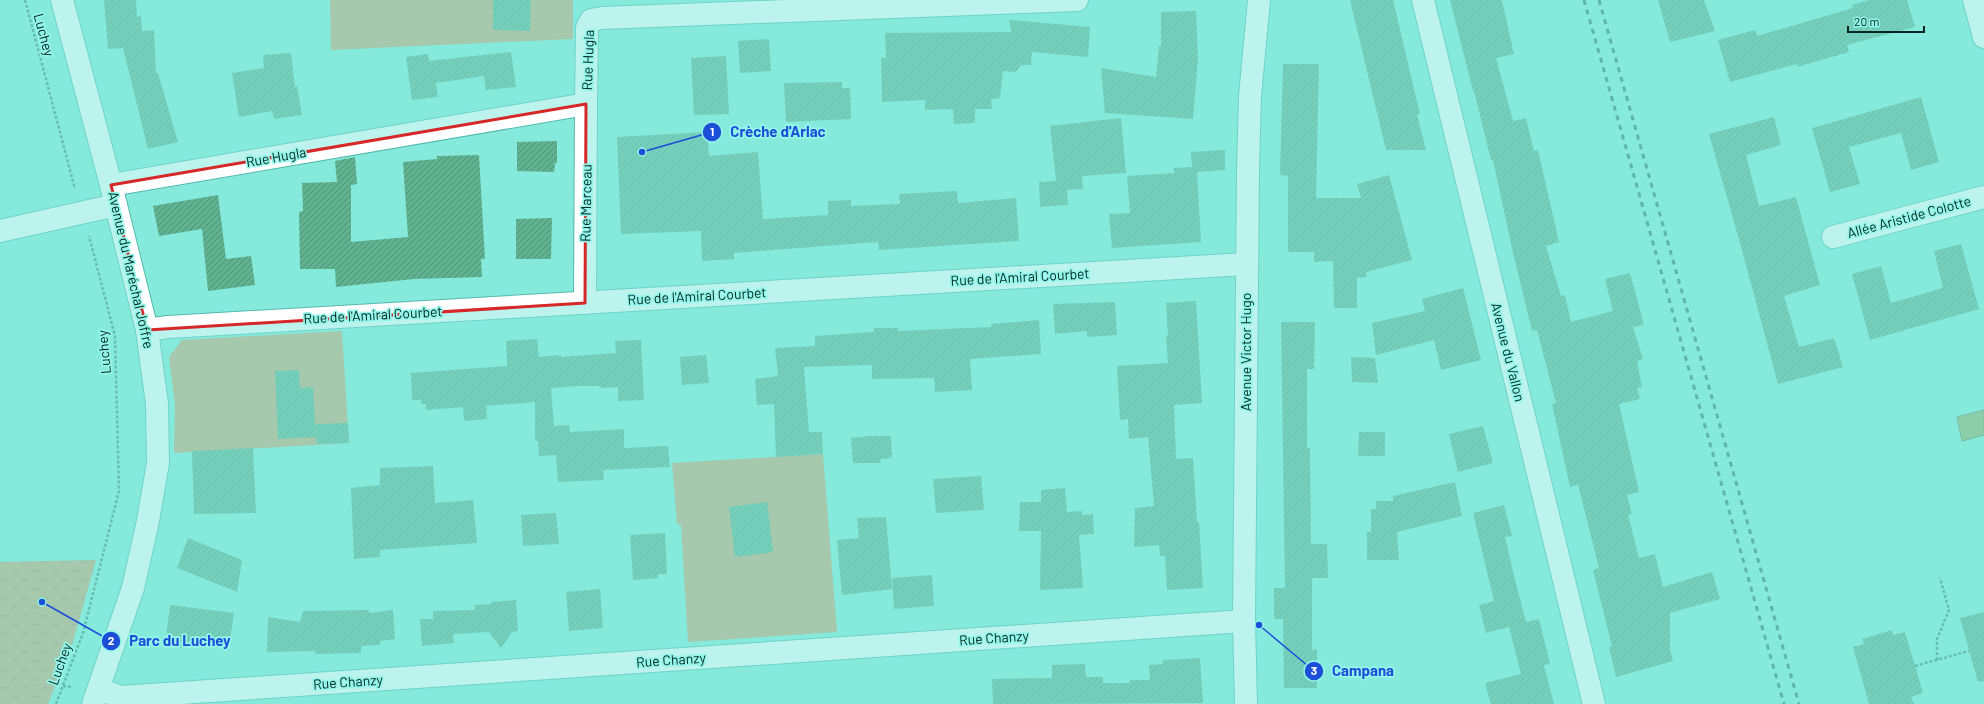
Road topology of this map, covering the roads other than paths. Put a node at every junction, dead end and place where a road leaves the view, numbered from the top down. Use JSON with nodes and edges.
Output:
{"nodes":[{"id":1,"x":62,"y":0,"type":"edge"},
{"id":2,"x":1077,"y":0,"type":"edge"},
{"id":3,"x":1259,"y":0,"type":"edge"},
{"id":4,"x":1423,"y":0,"type":"edge"},
{"id":5,"x":1974,"y":0,"type":"edge"},
{"id":6,"x":1984,"y":37,"type":"edge"},
{"id":7,"x":586,"y":104,"type":"junction"},
{"id":8,"x":114,"y":195,"type":"junction"},
{"id":9,"x":1984,"y":197,"type":"edge"},
{"id":10,"x":0,"y":231,"type":"edge"},
{"id":11,"x":1833,"y":237,"type":"dead end"},
{"id":12,"x":1246,"y":264,"type":"junction"},
{"id":13,"x":585,"y":303,"type":"junction"},
{"id":14,"x":147,"y":330,"type":"junction"},
{"id":15,"x":1244,"y":622,"type":"junction"},
{"id":16,"x":96,"y":697,"type":"edge"},
{"id":17,"x":1246,"y":704,"type":"edge"},
{"id":18,"x":1594,"y":704,"type":"edge"}],
"edges":[{"from":1,"to":8,"type":"street","name":"Avenue du Maréchal Joffre"},
{"from":2,"to":7,"type":"street","name":"Rue Hugla"},
{"from":3,"to":12,"type":"street","name":"Avenue Victor Hugo"},
{"from":4,"to":18,"type":"street","name":"Avenue du Vallon"},
{"from":5,"to":6,"type":"street"},
{"from":7,"to":8,"type":"street","name":"Rue Hugla"},
{"from":7,"to":13,"type":"street","name":"Rue Marceau"},
{"from":8,"to":10,"type":"street","name":"Rue Hugla"},
{"from":8,"to":14,"type":"street","name":"Avenue du Maréchal Joffre"},
{"from":9,"to":11,"type":"street","name":"Allée Aristide Colotte"},
{"from":12,"to":13,"type":"street","name":"Rue de l'Amiral Courbet"},
{"from":12,"to":15,"type":"street","name":"Avenue Victor Hugo"},
{"from":13,"to":14,"type":"street","name":"Rue de l'Amiral Courbet"},
{"from":14,"to":16,"type":"street","name":"Avenue du Maréchal Joffre"},
{"from":15,"to":16,"type":"street","name":"Rue Chanzy"},
{"from":15,"to":17,"type":"street","name":"Avenue Victor Hugo"}]}
